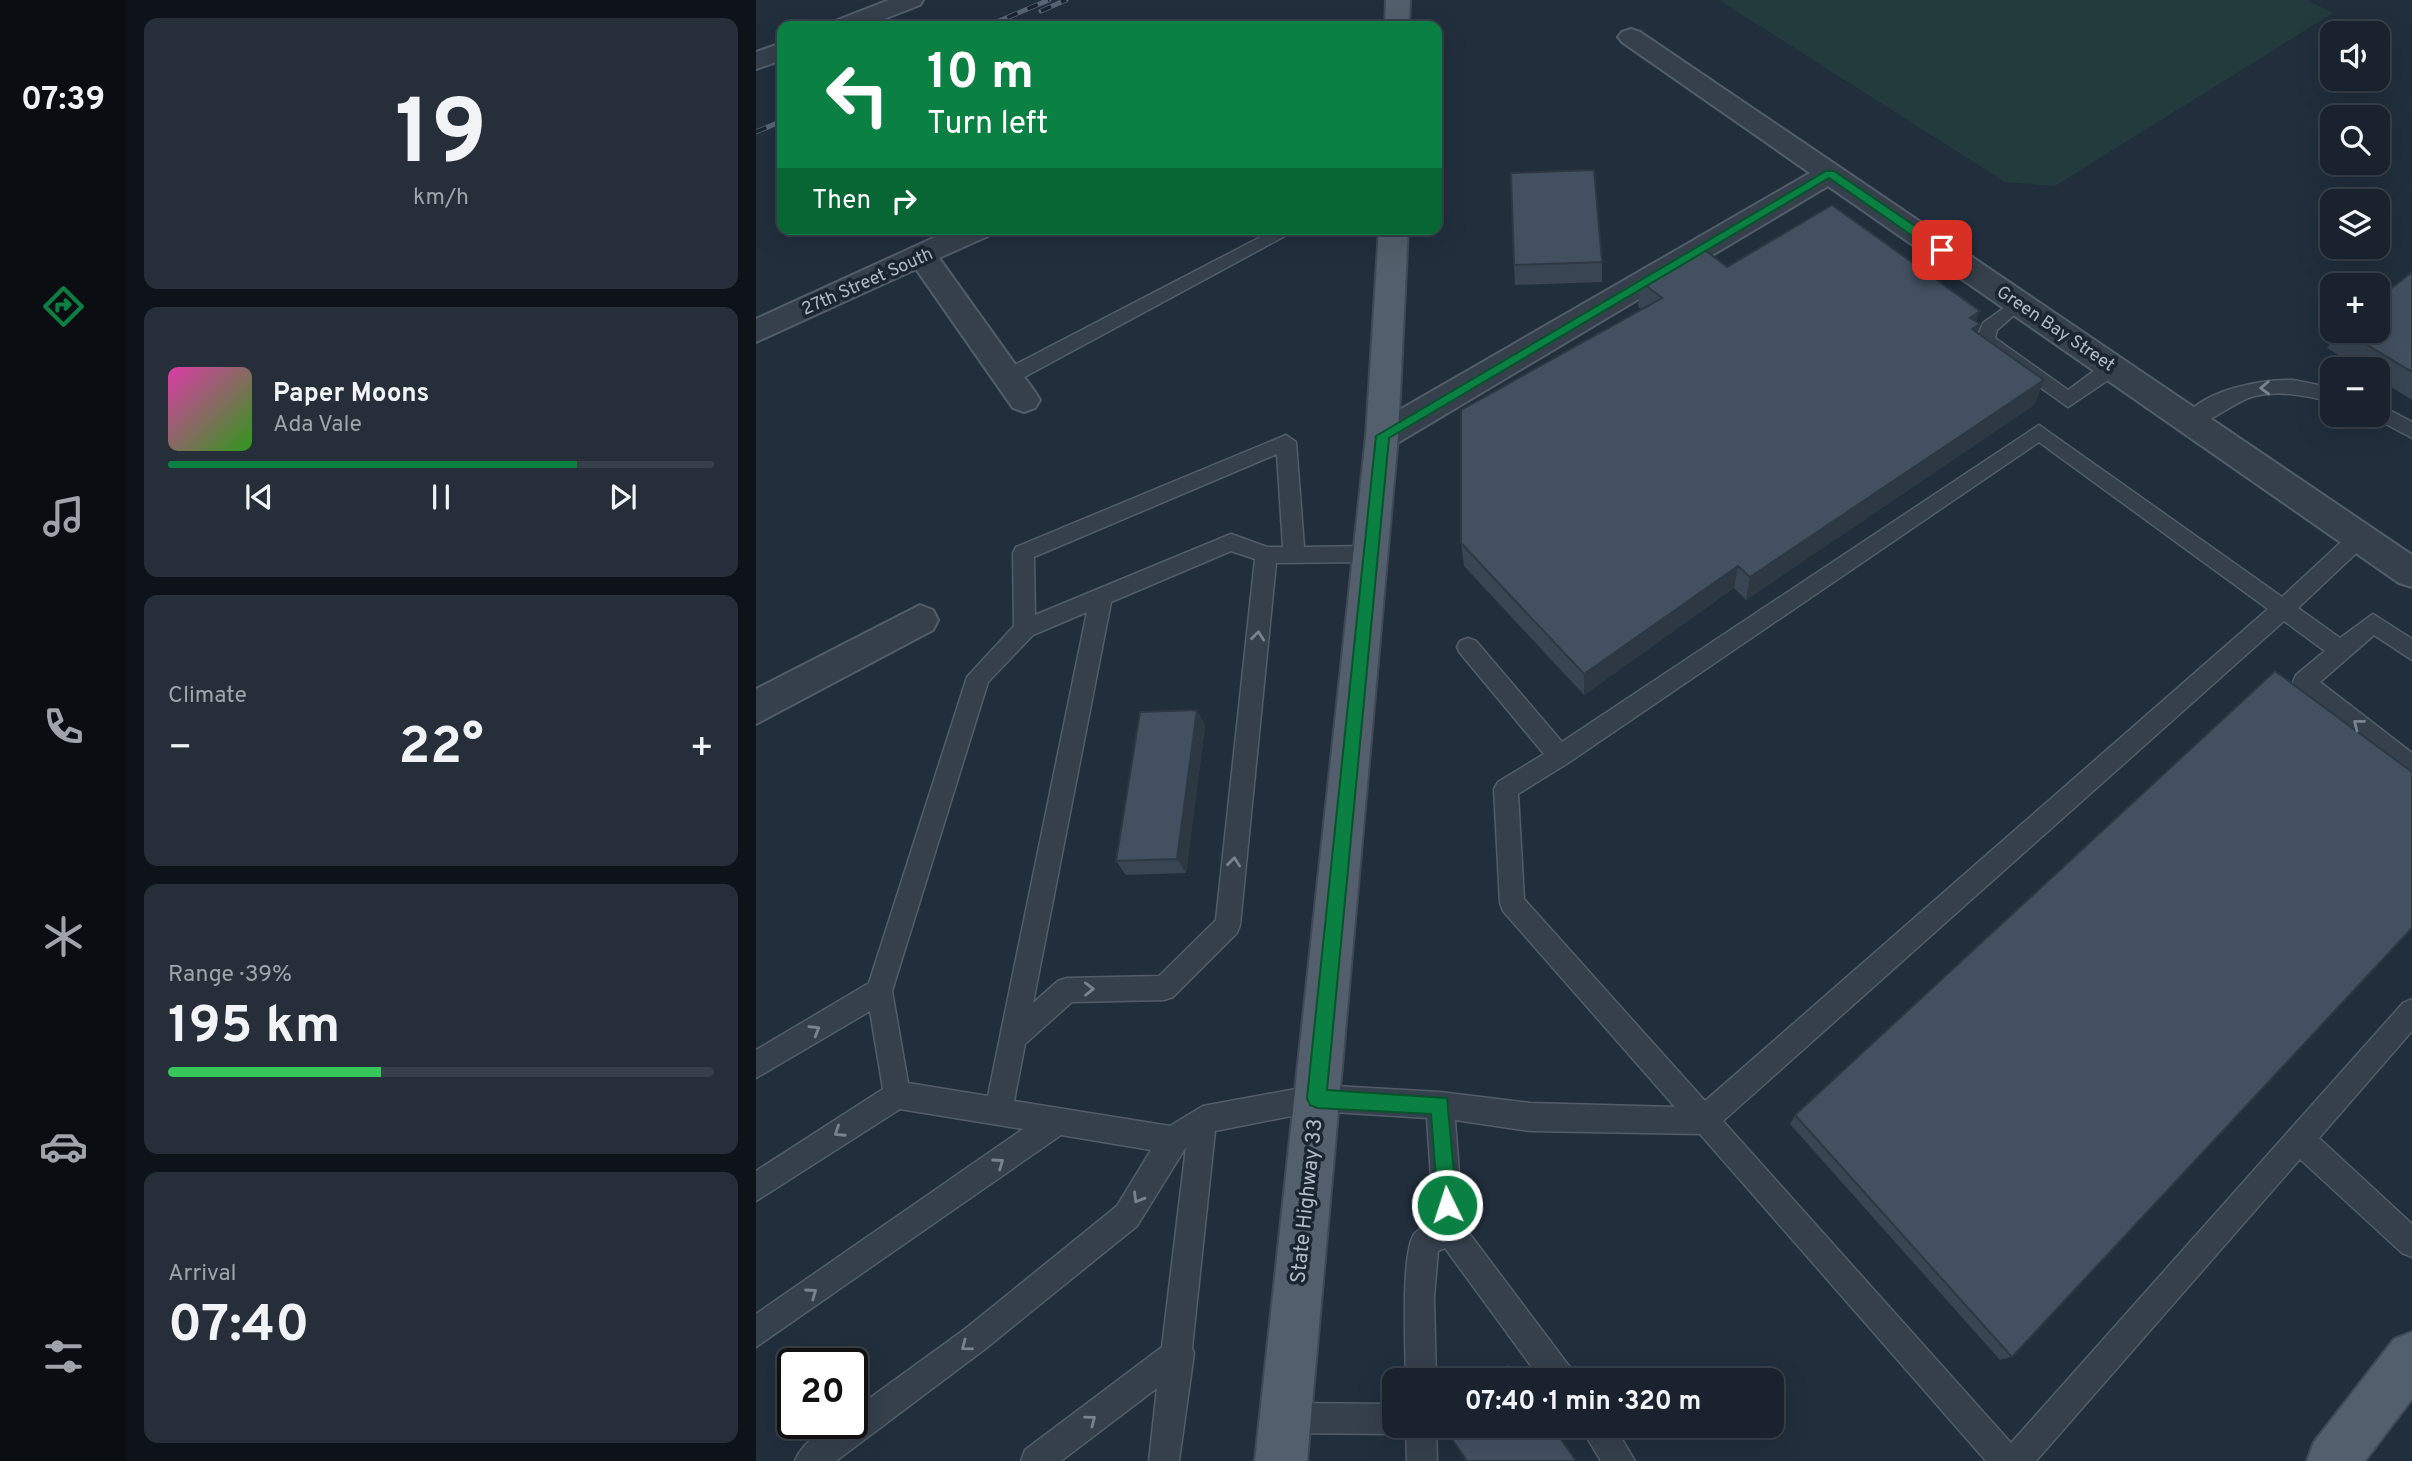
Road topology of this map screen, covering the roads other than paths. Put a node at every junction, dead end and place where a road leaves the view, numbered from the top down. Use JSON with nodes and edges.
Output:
{"nodes":[{"id":1,"x":911,"y":0,"type":"edge"},
{"id":2,"x":1398,"y":0,"type":"edge"},
{"id":3,"x":857,"y":21,"type":"edge"},
{"id":4,"x":1397,"y":21,"type":"edge"},
{"id":5,"x":1631,"y":37,"type":"dead end"},
{"id":6,"x":777,"y":53,"type":"edge"},
{"id":7,"x":756,"y":61,"type":"edge"},
{"id":8,"x":1830,"y":173,"type":"junction"},
{"id":9,"x":966,"y":235,"type":"edge"},
{"id":10,"x":1280,"y":235,"type":"edge"},
{"id":11,"x":1394,"y":235,"type":"edge"},
{"id":12,"x":922,"y":256,"type":"junction"},
{"id":13,"x":2020,"y":303,"type":"junction"},
{"id":14,"x":756,"y":331,"type":"edge"},
{"id":15,"x":2113,"y":367,"type":"junction"},
{"id":16,"x":1016,"y":389,"type":"joint"},
{"id":17,"x":2320,"y":392,"type":"edge"},
{"id":18,"x":2390,"y":418,"type":"edge"},
{"id":19,"x":2192,"y":421,"type":"junction"},
{"id":20,"x":2412,"y":431,"type":"edge"},
{"id":21,"x":1382,"y":436,"type":"junction"},
{"id":22,"x":2360,"y":537,"type":"junction"},
{"id":23,"x":1370,"y":554,"type":"junction"},
{"id":24,"x":1266,"y":555,"type":"junction"},
{"id":25,"x":1294,"y":556,"type":"junction"},
{"id":26,"x":2412,"y":573,"type":"edge"},
{"id":27,"x":1101,"y":597,"type":"junction"},
{"id":28,"x":2283,"y":610,"type":"junction"},
{"id":29,"x":920,"y":620,"type":"dead end"},
{"id":30,"x":1025,"y":629,"type":"junction"},
{"id":31,"x":1468,"y":646,"type":"dead end"},
{"id":32,"x":2340,"y":650,"type":"junction"},
{"id":33,"x":2412,"y":651,"type":"edge"},
{"id":34,"x":756,"y":708,"type":"edge"},
{"id":35,"x":1560,"y":756,"type":"junction"},
{"id":36,"x":2412,"y":766,"type":"edge"},
{"id":37,"x":880,"y":991,"type":"junction"},
{"id":38,"x":2412,"y":1012,"type":"edge"},
{"id":39,"x":1014,"y":1035,"type":"junction"},
{"id":40,"x":756,"y":1065,"type":"edge"},
{"id":41,"x":897,"y":1095,"type":"junction"},
{"id":42,"x":1317,"y":1098,"type":"junction"},
{"id":43,"x":1440,"y":1105,"type":"junction"},
{"id":44,"x":998,"y":1112,"type":"junction"},
{"id":45,"x":1203,"y":1120,"type":"junction"},
{"id":46,"x":1703,"y":1121,"type":"junction"},
{"id":47,"x":1057,"y":1122,"type":"junction"},
{"id":48,"x":2299,"y":1139,"type":"junction"},
{"id":49,"x":1173,"y":1140,"type":"junction"},
{"id":50,"x":756,"y":1187,"type":"edge"},
{"id":51,"x":1449,"y":1230,"type":"junction"},
{"id":52,"x":2412,"y":1243,"type":"edge"},
{"id":53,"x":756,"y":1332,"type":"edge"},
{"id":54,"x":1178,"y":1353,"type":"junction"},
{"id":55,"x":2412,"y":1357,"type":"edge"},
{"id":56,"x":1421,"y":1368,"type":"edge"},
{"id":57,"x":1551,"y":1368,"type":"edge"},
{"id":58,"x":1285,"y":1418,"type":"junction"},
{"id":59,"x":1382,"y":1419,"type":"edge"},
{"id":60,"x":1421,"y":1438,"type":"edge"},
{"id":61,"x":1604,"y":1438,"type":"edge"},
{"id":62,"x":810,"y":1461,"type":"edge"},
{"id":63,"x":1036,"y":1461,"type":"edge"},
{"id":64,"x":1164,"y":1461,"type":"edge"},
{"id":65,"x":1281,"y":1461,"type":"edge"},
{"id":66,"x":1422,"y":1461,"type":"edge"},
{"id":67,"x":1620,"y":1461,"type":"edge"},
{"id":68,"x":2007,"y":1461,"type":"edge"},
{"id":69,"x":2016,"y":1461,"type":"edge"},
{"id":70,"x":2333,"y":1461,"type":"edge"}],
"edges":[{"from":1,"to":3,"type":"street"},
{"from":2,"to":4,"type":"main road"},
{"from":5,"to":8,"type":"street","name":"Green Bay Street"},
{"from":6,"to":7,"type":"street"},
{"from":8,"to":13,"type":"street","name":"Green Bay Street"},
{"from":8,"to":21,"type":"street"},
{"from":9,"to":12,"type":"street","name":"27th Street South"},
{"from":10,"to":16,"type":"lane"},
{"from":11,"to":21,"type":"main road","name":"State Highway 33"},
{"from":12,"to":14,"type":"street","name":"27th Street South"},
{"from":12,"to":16,"type":"street"},
{"from":13,"to":15,"type":"street","name":"Green Bay Street"},
{"from":13,"to":15,"type":"lane"},
{"from":15,"to":19,"type":"street","name":"Green Bay Street"},
{"from":17,"to":19,"type":"lane","one_way":true},
{"from":18,"to":20,"type":"lane"},
{"from":19,"to":22,"type":"street","name":"Green Bay Street"},
{"from":21,"to":23,"type":"main road","name":"State Highway 33"},
{"from":22,"to":26,"type":"street","name":"Green Bay Street"},
{"from":22,"to":28,"type":"lane"},
{"from":23,"to":25,"type":"lane"},
{"from":23,"to":42,"type":"main road","name":"State Highway 33"},
{"from":24,"to":25,"type":"lane"},
{"from":24,"to":27,"type":"lane"},
{"from":39,"to":24,"type":"lane","one_way":true},
{"from":25,"to":30,"type":"lane"},
{"from":27,"to":30,"type":"lane"},
{"from":27,"to":39,"type":"lane"},
{"from":28,"to":32,"type":"lane"},
{"from":28,"to":35,"type":"lane"},
{"from":28,"to":46,"type":"lane"},
{"from":29,"to":34,"type":"street"},
{"from":30,"to":37,"type":"lane"},
{"from":31,"to":35,"type":"lane"},
{"from":32,"to":33,"type":"lane"},
{"from":36,"to":32,"type":"lane","one_way":true},
{"from":35,"to":46,"type":"lane"},
{"from":40,"to":37,"type":"lane","one_way":true},
{"from":37,"to":41,"type":"lane"},
{"from":38,"to":48,"type":"lane"},
{"from":39,"to":44,"type":"lane"},
{"from":41,"to":44,"type":"lane"},
{"from":41,"to":50,"type":"lane","one_way":true},
{"from":42,"to":43,"type":"lane"},
{"from":42,"to":45,"type":"lane"},
{"from":42,"to":58,"type":"main road","name":"State Highway 33"},
{"from":43,"to":46,"type":"lane"},
{"from":43,"to":51,"type":"lane"},
{"from":44,"to":47,"type":"lane"},
{"from":45,"to":49,"type":"lane"},
{"from":45,"to":54,"type":"lane"},
{"from":46,"to":68,"type":"lane"},
{"from":47,"to":49,"type":"lane"},
{"from":53,"to":47,"type":"lane","one_way":true},
{"from":48,"to":52,"type":"lane"},
{"from":48,"to":69,"type":"lane"},
{"from":49,"to":62,"type":"lane","one_way":true},
{"from":51,"to":56,"type":"lane"},
{"from":51,"to":57,"type":"lane"},
{"from":63,"to":54,"type":"lane","one_way":true},
{"from":54,"to":64,"type":"lane"},
{"from":55,"to":70,"type":"main road"},
{"from":58,"to":59,"type":"lane"},
{"from":58,"to":65,"type":"main road","name":"State Highway 33"},
{"from":60,"to":66,"type":"lane"},
{"from":61,"to":67,"type":"lane"}]}
